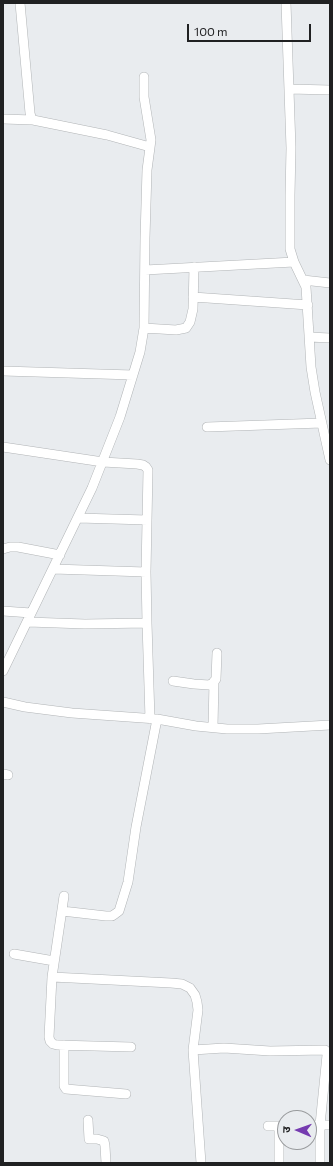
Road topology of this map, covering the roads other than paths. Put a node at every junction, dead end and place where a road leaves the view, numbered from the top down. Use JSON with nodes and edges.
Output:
{"nodes":[{"id":1,"x":20,"y":3,"type":"edge"},
{"id":2,"x":286,"y":3,"type":"edge"},
{"id":3,"x":144,"y":77,"type":"dead end"},
{"id":4,"x":289,"y":89,"type":"junction"},
{"id":5,"x":330,"y":90,"type":"edge"},
{"id":6,"x":3,"y":119,"type":"edge"},
{"id":7,"x":33,"y":120,"type":"junction"},
{"id":8,"x":150,"y":147,"type":"junction"},
{"id":9,"x":294,"y":262,"type":"junction"},
{"id":10,"x":194,"y":267,"type":"junction"},
{"id":11,"x":145,"y":270,"type":"junction"},
{"id":12,"x":303,"y":280,"type":"junction"},
{"id":13,"x":330,"y":283,"type":"edge"},
{"id":14,"x":193,"y":297,"type":"junction"},
{"id":15,"x":308,"y":305,"type":"junction"},
{"id":16,"x":144,"y":328,"type":"junction"},
{"id":17,"x":309,"y":337,"type":"junction"},
{"id":18,"x":330,"y":338,"type":"edge"},
{"id":19,"x":3,"y":371,"type":"edge"},
{"id":20,"x":133,"y":375,"type":"junction"},
{"id":21,"x":322,"y":423,"type":"junction"},
{"id":22,"x":207,"y":427,"type":"dead end"},
{"id":23,"x":3,"y":447,"type":"edge"},
{"id":24,"x":330,"y":460,"type":"edge"},
{"id":25,"x":103,"y":462,"type":"junction"},
{"id":26,"x":78,"y":518,"type":"junction"},
{"id":27,"x":147,"y":520,"type":"junction"},
{"id":28,"x":3,"y":549,"type":"edge"},
{"id":29,"x":60,"y":555,"type":"junction"},
{"id":30,"x":53,"y":569,"type":"junction"},
{"id":31,"x":146,"y":572,"type":"junction"},
{"id":32,"x":3,"y":611,"type":"edge"},
{"id":33,"x":31,"y":612,"type":"junction"},
{"id":34,"x":28,"y":622,"type":"junction"},
{"id":35,"x":147,"y":623,"type":"junction"},
{"id":36,"x":217,"y":652,"type":"dead end"},
{"id":37,"x":3,"y":671,"type":"edge"},
{"id":38,"x":173,"y":681,"type":"dead end"},
{"id":39,"x":214,"y":681,"type":"junction"},
{"id":40,"x":3,"y":702,"type":"edge"},
{"id":41,"x":154,"y":719,"type":"junction"},
{"id":42,"x":330,"y":725,"type":"edge"},
{"id":43,"x":213,"y":727,"type":"junction"},
{"id":44,"x":64,"y":896,"type":"dead end"},
{"id":45,"x":62,"y":911,"type":"junction"},
{"id":46,"x":14,"y":954,"type":"dead end"},
{"id":47,"x":54,"y":961,"type":"junction"},
{"id":48,"x":52,"y":976,"type":"junction"},
{"id":49,"x":64,"y":1045,"type":"junction"},
{"id":50,"x":131,"y":1047,"type":"dead end"},
{"id":51,"x":193,"y":1050,"type":"junction"},
{"id":52,"x":126,"y":1094,"type":"dead end"},
{"id":53,"x":88,"y":1120,"type":"dead end"},
{"id":54,"x":320,"y":1125,"type":"junction"},
{"id":55,"x":330,"y":1125,"type":"edge"},
{"id":56,"x":268,"y":1126,"type":"dead end"},
{"id":57,"x":277,"y":1126,"type":"edge"},
{"id":58,"x":279,"y":1150,"type":"edge"},
{"id":59,"x":106,"y":1163,"type":"edge"},
{"id":60,"x":201,"y":1163,"type":"edge"},
{"id":61,"x":278,"y":1163,"type":"edge"},
{"id":62,"x":320,"y":1163,"type":"edge"}],
"edges":[{"from":1,"to":7,"type":"street"},
{"from":2,"to":4,"type":"street"},
{"from":3,"to":8,"type":"street"},
{"from":4,"to":5,"type":"street"},
{"from":4,"to":9,"type":"street"},
{"from":6,"to":7,"type":"street"},
{"from":7,"to":8,"type":"street"},
{"from":8,"to":11,"type":"street"},
{"from":9,"to":10,"type":"street"},
{"from":9,"to":12,"type":"street"},
{"from":10,"to":11,"type":"street"},
{"from":10,"to":14,"type":"street"},
{"from":11,"to":16,"type":"street"},
{"from":12,"to":13,"type":"street"},
{"from":12,"to":15,"type":"street"},
{"from":14,"to":15,"type":"street"},
{"from":14,"to":16,"type":"street"},
{"from":15,"to":17,"type":"street"},
{"from":16,"to":20,"type":"street"},
{"from":17,"to":18,"type":"street"},
{"from":17,"to":21,"type":"street"},
{"from":19,"to":20,"type":"street"},
{"from":20,"to":25,"type":"street"},
{"from":21,"to":22,"type":"street"},
{"from":21,"to":24,"type":"street"},
{"from":23,"to":25,"type":"street"},
{"from":25,"to":26,"type":"street"},
{"from":25,"to":27,"type":"street"},
{"from":26,"to":27,"type":"street"},
{"from":26,"to":29,"type":"street"},
{"from":27,"to":31,"type":"street"},
{"from":28,"to":29,"type":"street"},
{"from":29,"to":30,"type":"street"},
{"from":30,"to":31,"type":"street"},
{"from":30,"to":33,"type":"street"},
{"from":31,"to":35,"type":"street"},
{"from":32,"to":33,"type":"street"},
{"from":33,"to":34,"type":"street"},
{"from":34,"to":35,"type":"street"},
{"from":34,"to":37,"type":"street"},
{"from":35,"to":41,"type":"street"},
{"from":36,"to":39,"type":"street"},
{"from":38,"to":39,"type":"street"},
{"from":39,"to":43,"type":"street"},
{"from":40,"to":41,"type":"street"},
{"from":41,"to":43,"type":"street"},
{"from":41,"to":45,"type":"street"},
{"from":42,"to":43,"type":"street"},
{"from":44,"to":45,"type":"street"},
{"from":45,"to":47,"type":"street"},
{"from":46,"to":47,"type":"street"},
{"from":47,"to":48,"type":"street"},
{"from":48,"to":49,"type":"street"},
{"from":48,"to":51,"type":"street"},
{"from":49,"to":50,"type":"street"},
{"from":49,"to":52,"type":"street"},
{"from":51,"to":54,"type":"street"},
{"from":51,"to":60,"type":"street"},
{"from":53,"to":59,"type":"street"},
{"from":54,"to":55,"type":"street"},
{"from":54,"to":62,"type":"street"},
{"from":56,"to":57,"type":"street"},
{"from":58,"to":61,"type":"street"}]}
